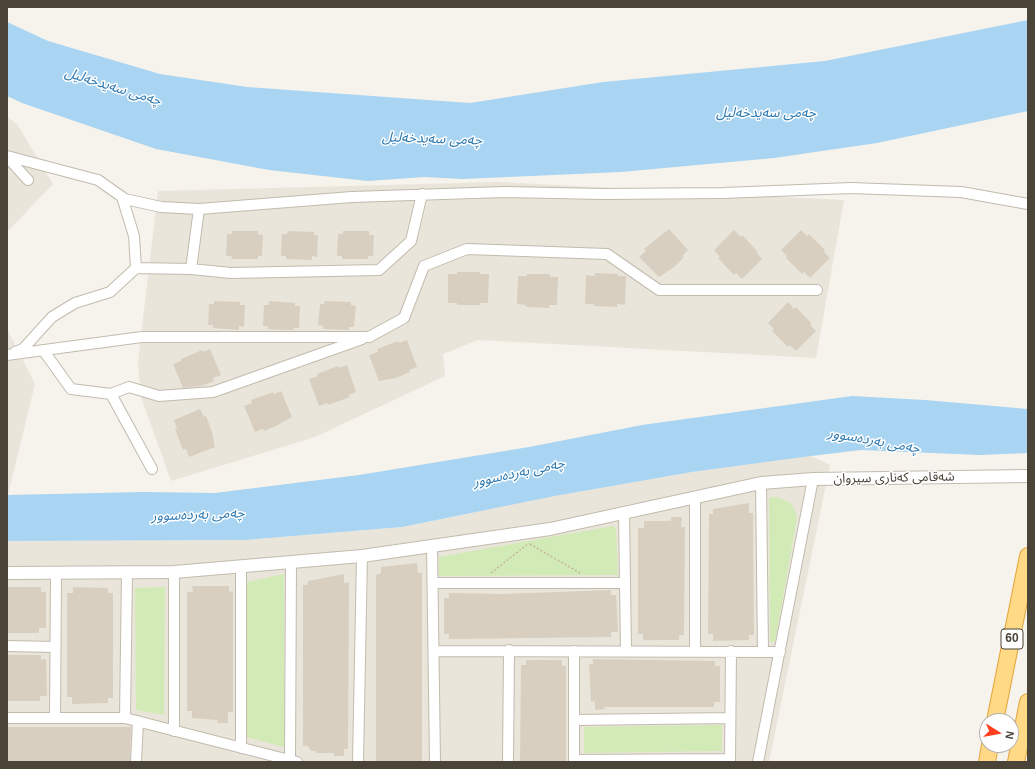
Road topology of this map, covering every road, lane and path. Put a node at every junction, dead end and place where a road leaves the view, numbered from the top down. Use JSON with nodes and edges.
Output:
{"nodes":[{"id":1,"x":7,"y":156,"type":"edge"},
{"id":2,"x":28,"y":180,"type":"dead end"},
{"id":3,"x":422,"y":194,"type":"junction"},
{"id":4,"x":122,"y":197,"type":"junction"},
{"id":5,"x":1028,"y":204,"type":"edge"},
{"id":6,"x":199,"y":209,"type":"junction"},
{"id":7,"x":136,"y":268,"type":"junction"},
{"id":8,"x":191,"y":269,"type":"junction"},
{"id":9,"x":816,"y":290,"type":"dead end"},
{"id":10,"x":369,"y":337,"type":"junction"},
{"id":11,"x":43,"y":350,"type":"junction"},
{"id":12,"x":7,"y":355,"type":"edge"},
{"id":13,"x":111,"y":394,"type":"junction"},
{"id":14,"x":152,"y":469,"type":"dead end"},
{"id":15,"x":1028,"y":476,"type":"edge"},
{"id":16,"x":813,"y":479,"type":"junction"},
{"id":17,"x":761,"y":483,"type":"junction"},
{"id":18,"x":695,"y":497,"type":"junction"},
{"id":19,"x":624,"y":513,"type":"junction"},
{"id":20,"x":432,"y":546,"type":"junction"},
{"id":21,"x":362,"y":556,"type":"junction"},
{"id":22,"x":1028,"y":556,"type":"edge"},
{"id":23,"x":291,"y":563,"type":"junction"},
{"id":24,"x":242,"y":567,"type":"junction"},
{"id":25,"x":174,"y":572,"type":"junction"},
{"id":26,"x":7,"y":573,"type":"edge"},
{"id":27,"x":56,"y":573,"type":"junction"},
{"id":28,"x":127,"y":573,"type":"junction"},
{"id":29,"x":596,"y":582,"type":"junction"},
{"id":30,"x":433,"y":583,"type":"junction"},
{"id":31,"x":479,"y":583,"type":"junction"},
{"id":32,"x":625,"y":583,"type":"junction"},
{"id":33,"x":7,"y":646,"type":"edge"},
{"id":34,"x":55,"y":647,"type":"junction"},
{"id":35,"x":509,"y":650,"type":"junction"},
{"id":36,"x":434,"y":651,"type":"junction"},
{"id":37,"x":574,"y":651,"type":"junction"},
{"id":38,"x":626,"y":651,"type":"junction"},
{"id":39,"x":695,"y":651,"type":"junction"},
{"id":40,"x":731,"y":651,"type":"junction"},
{"id":41,"x":763,"y":652,"type":"junction"},
{"id":42,"x":780,"y":652,"type":"junction"},
{"id":43,"x":1028,"y":702,"type":"edge"},
{"id":44,"x":997,"y":713,"type":"edge"},
{"id":45,"x":7,"y":718,"type":"edge"},
{"id":46,"x":55,"y":718,"type":"junction"},
{"id":47,"x":125,"y":718,"type":"junction"},
{"id":48,"x":730,"y":718,"type":"junction"},
{"id":49,"x":574,"y":720,"type":"junction"},
{"id":50,"x":138,"y":721,"type":"junction"},
{"id":51,"x":174,"y":731,"type":"junction"},
{"id":52,"x":241,"y":748,"type":"junction"},
{"id":53,"x":730,"y":760,"type":"edge"},
{"id":54,"x":294,"y":761,"type":"edge"},
{"id":55,"x":574,"y":761,"type":"edge"},
{"id":56,"x":136,"y":762,"type":"edge"},
{"id":57,"x":358,"y":762,"type":"edge"},
{"id":58,"x":435,"y":762,"type":"edge"},
{"id":59,"x":508,"y":762,"type":"edge"},
{"id":60,"x":758,"y":762,"type":"edge"},
{"id":61,"x":1016,"y":762,"type":"edge"}],
"edges":[{"from":1,"to":2,"type":"street"},
{"from":1,"to":4,"type":"street"},
{"from":3,"to":5,"type":"street"},
{"from":3,"to":6,"type":"street"},
{"from":3,"to":8,"type":"street"},
{"from":4,"to":6,"type":"street"},
{"from":4,"to":7,"type":"street"},
{"from":6,"to":8,"type":"street"},
{"from":7,"to":8,"type":"street"},
{"from":7,"to":12,"type":"street"},
{"from":9,"to":10,"type":"street"},
{"from":10,"to":11,"type":"street"},
{"from":10,"to":13,"type":"street"},
{"from":11,"to":12,"type":"street"},
{"from":11,"to":13,"type":"street"},
{"from":13,"to":14,"type":"street"},
{"from":15,"to":16,"type":"street","name":"شەقامی کەناری سیروان"},
{"from":16,"to":17,"type":"street","name":"شەقامی کەناری سیروان"},
{"from":16,"to":42,"type":"street"},
{"from":17,"to":18,"type":"street","name":"شەقامی کەناری سیروان"},
{"from":17,"to":41,"type":"street"},
{"from":18,"to":19,"type":"street","name":"شەقامی کەناری سیروان"},
{"from":18,"to":39,"type":"street"},
{"from":19,"to":20,"type":"street","name":"شەقامی کەناری سیروان"},
{"from":19,"to":32,"type":"street"},
{"from":20,"to":21,"type":"street","name":"شەقامی کەناری سیروان"},
{"from":20,"to":30,"type":"street"},
{"from":21,"to":23,"type":"street","name":"شەقامی کەناری سیروان"},
{"from":21,"to":57,"type":"street"},
{"from":22,"to":44,"type":"highway","number":"60"},
{"from":23,"to":24,"type":"street","name":"شەقامی کەناری سیروان"},
{"from":23,"to":54,"type":"street"},
{"from":24,"to":25,"type":"street","name":"شەقامی کەناری سیروان"},
{"from":24,"to":52,"type":"street"},
{"from":25,"to":28,"type":"street","name":"شەقامی کەناری سیروان"},
{"from":25,"to":51,"type":"street"},
{"from":26,"to":27,"type":"street","name":"شەقامی کەناری سیروان"},
{"from":27,"to":28,"type":"street","name":"شەقامی کەناری سیروان"},
{"from":27,"to":34,"type":"street"},
{"from":28,"to":47,"type":"street"},
{"from":29,"to":31,"type":"street"},
{"from":29,"to":31,"type":"path"},
{"from":29,"to":32,"type":"street"},
{"from":30,"to":31,"type":"street"},
{"from":30,"to":36,"type":"street"},
{"from":32,"to":38,"type":"street"},
{"from":33,"to":34,"type":"street"},
{"from":34,"to":46,"type":"street"},
{"from":35,"to":36,"type":"street"},
{"from":35,"to":37,"type":"street"},
{"from":35,"to":59,"type":"street"},
{"from":36,"to":58,"type":"street"},
{"from":37,"to":38,"type":"street"},
{"from":37,"to":49,"type":"street"},
{"from":38,"to":39,"type":"street"},
{"from":39,"to":40,"type":"street"},
{"from":40,"to":41,"type":"street"},
{"from":40,"to":48,"type":"street"},
{"from":41,"to":42,"type":"street"},
{"from":42,"to":60,"type":"street"},
{"from":43,"to":61,"type":"highway"},
{"from":45,"to":46,"type":"street"},
{"from":46,"to":47,"type":"street"},
{"from":47,"to":50,"type":"street"},
{"from":48,"to":49,"type":"street"},
{"from":48,"to":53,"type":"street"},
{"from":49,"to":55,"type":"street"},
{"from":50,"to":51,"type":"street"},
{"from":50,"to":56,"type":"street"},
{"from":51,"to":52,"type":"street"},
{"from":52,"to":54,"type":"street"},
{"from":53,"to":55,"type":"street"}]}
